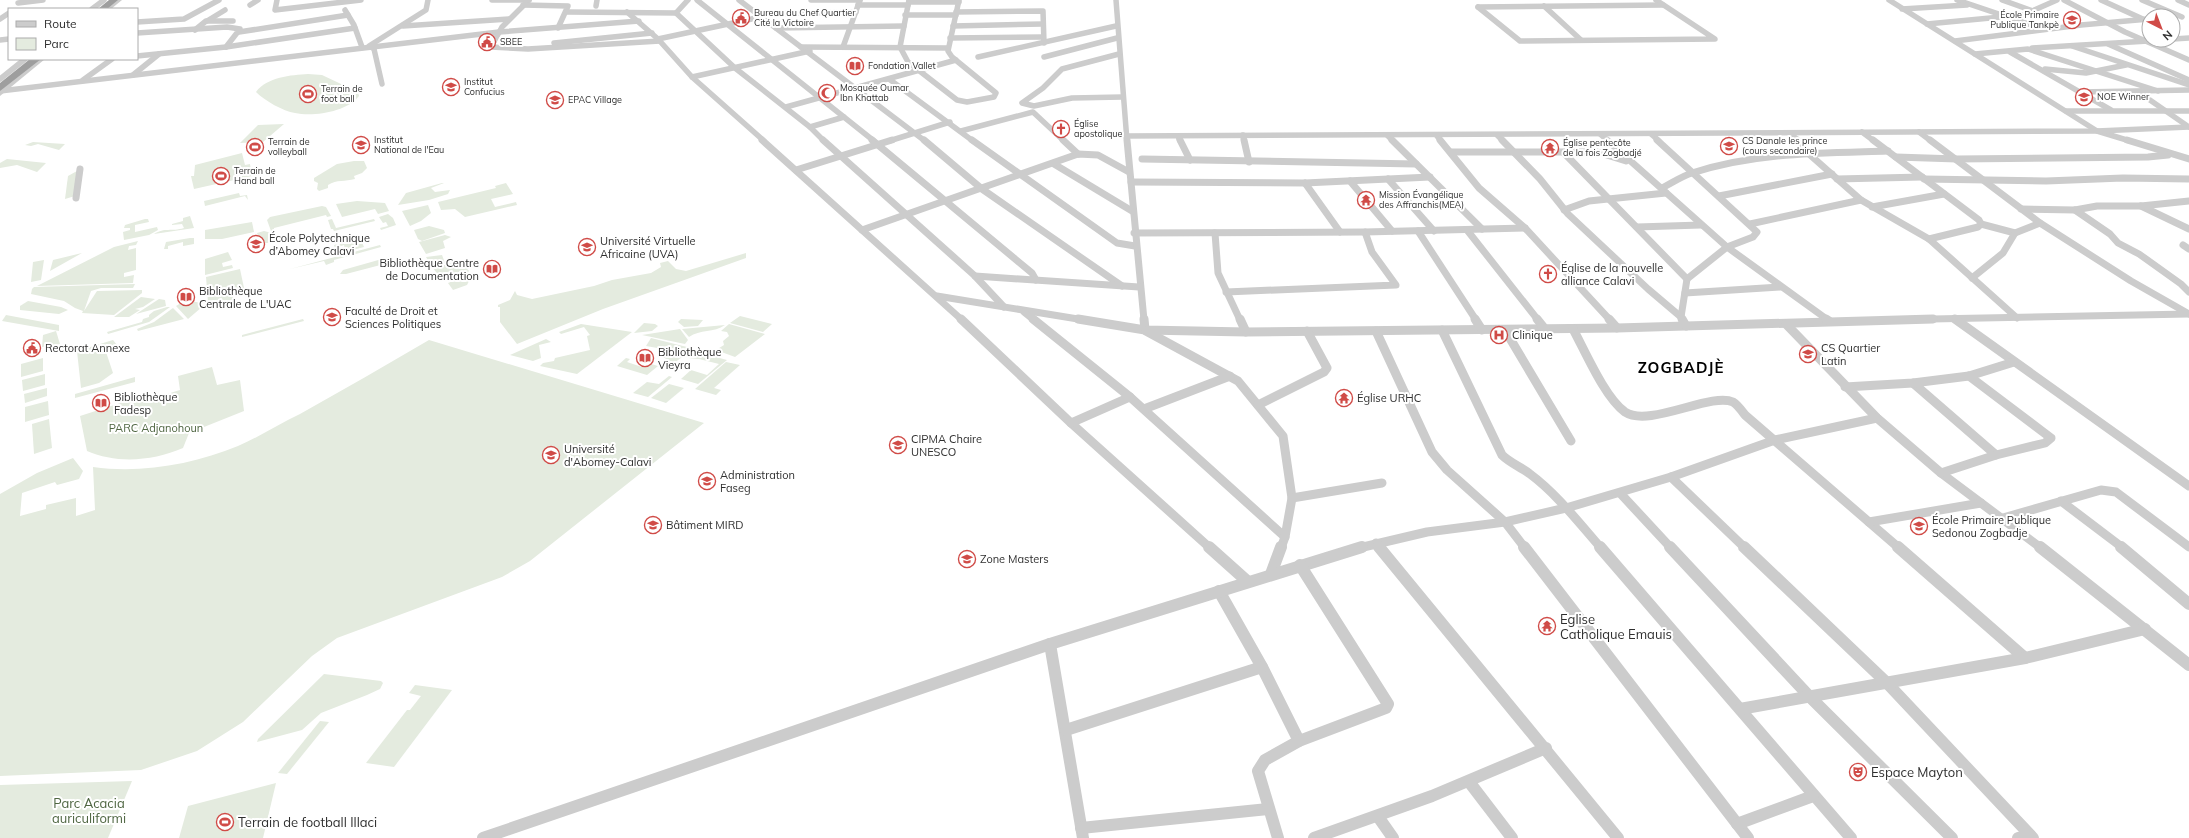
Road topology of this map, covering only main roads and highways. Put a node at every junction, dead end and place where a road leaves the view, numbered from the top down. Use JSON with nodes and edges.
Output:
{"nodes":[{"id":1,"x":108,"y":0,"type":"edge"},
{"id":2,"x":114,"y":0,"type":"edge"},
{"id":3,"x":97,"y":8,"type":"edge"},
{"id":4,"x":103,"y":8,"type":"edge"},
{"id":5,"x":28,"y":60,"type":"edge"},
{"id":6,"x":35,"y":60,"type":"edge"},
{"id":7,"x":1,"y":85,"type":"edge"}],
"edges":[{"from":1,"to":3,"type":"highway"},
{"from":2,"to":4,"type":"highway"},
{"from":5,"to":7,"type":"highway"},
{"from":6,"to":7,"type":"highway"}]}
